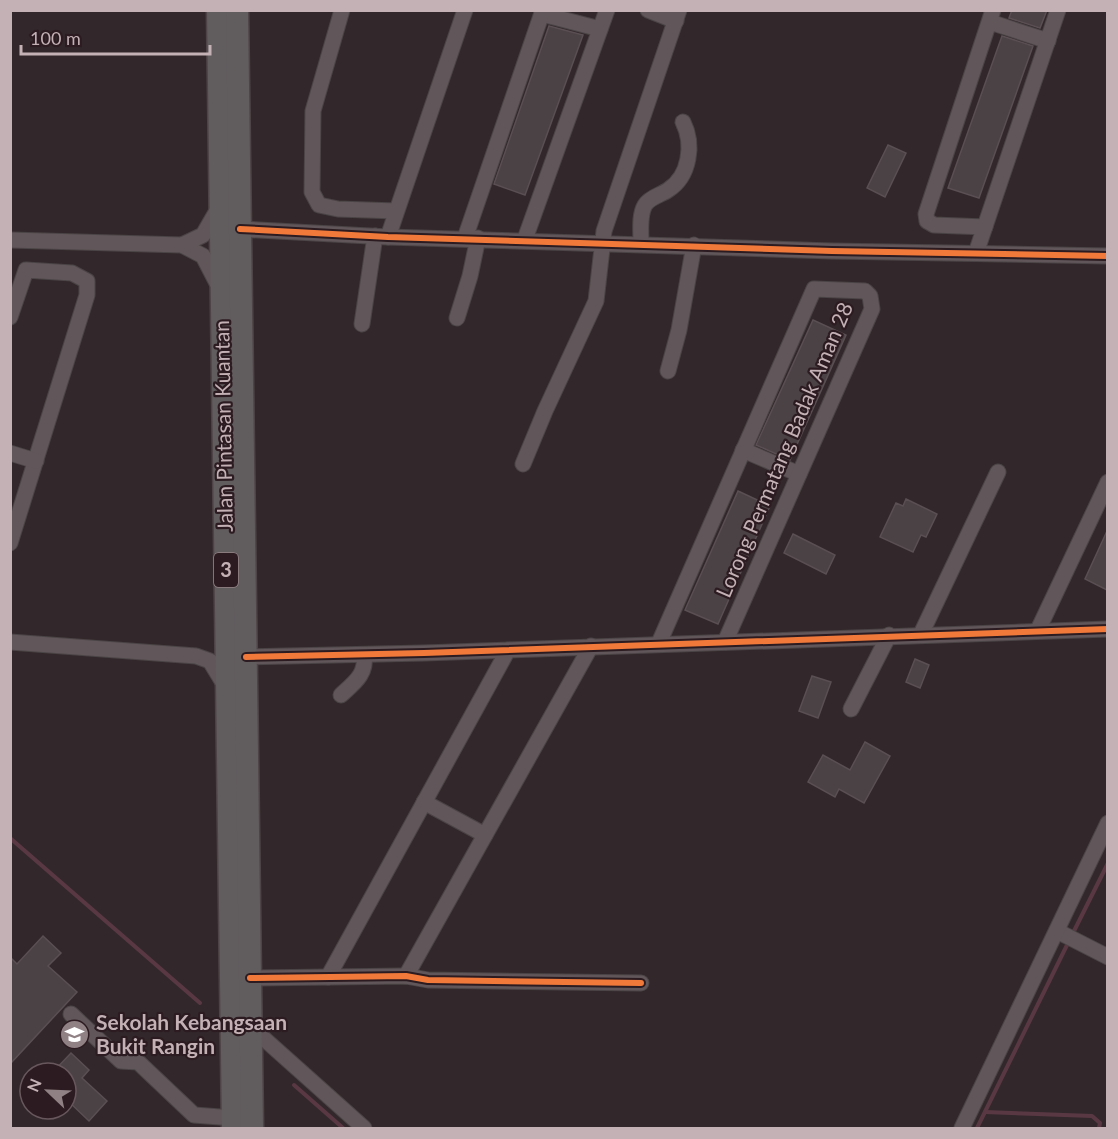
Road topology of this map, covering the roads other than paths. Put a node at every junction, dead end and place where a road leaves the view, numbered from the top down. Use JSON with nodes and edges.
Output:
{"nodes":[{"id":1,"x":218,"y":10,"type":"edge"},
{"id":2,"x":237,"y":10,"type":"edge"},
{"id":3,"x":342,"y":10,"type":"edge"},
{"id":4,"x":465,"y":10,"type":"edge"},
{"id":5,"x":607,"y":10,"type":"edge"},
{"id":6,"x":648,"y":10,"type":"edge"},
{"id":7,"x":1058,"y":10,"type":"edge"},
{"id":8,"x":543,"y":12,"type":"edge"},
{"id":9,"x":677,"y":16,"type":"edge"},
{"id":10,"x":992,"y":16,"type":"edge"},
{"id":11,"x":600,"y":29,"type":"junction"},
{"id":12,"x":1048,"y":41,"type":"junction"},
{"id":13,"x":683,"y":122,"type":"dead end"},
{"id":14,"x":220,"y":202,"type":"junction"},
{"id":15,"x":396,"y":211,"type":"junction"},
{"id":16,"x":985,"y":227,"type":"junction"},
{"id":17,"x":240,"y":229,"type":"junction"},
{"id":18,"x":381,"y":236,"type":"junction"},
{"id":19,"x":525,"y":239,"type":"junction"},
{"id":20,"x":10,"y":240,"type":"edge"},
{"id":21,"x":602,"y":242,"type":"junction"},
{"id":22,"x":641,"y":243,"type":"junction"},
{"id":23,"x":474,"y":244,"type":"junction"},
{"id":24,"x":182,"y":245,"type":"junction"},
{"id":25,"x":694,"y":245,"type":"junction"},
{"id":26,"x":976,"y":253,"type":"junction"},
{"id":27,"x":1107,"y":256,"type":"edge"},
{"id":28,"x":222,"y":297,"type":"junction"},
{"id":29,"x":10,"y":317,"type":"edge"},
{"id":30,"x":457,"y":318,"type":"dead end"},
{"id":31,"x":362,"y":324,"type":"dead end"},
{"id":32,"x":668,"y":371,"type":"dead end"},
{"id":33,"x":743,"y":450,"type":"junction"},
{"id":34,"x":10,"y":453,"type":"edge"},
{"id":35,"x":36,"y":461,"type":"junction"},
{"id":36,"x":523,"y":464,"type":"dead end"},
{"id":37,"x":998,"y":472,"type":"dead end"},
{"id":38,"x":799,"y":474,"type":"junction"},
{"id":39,"x":1107,"y":482,"type":"edge"},
{"id":40,"x":10,"y":543,"type":"edge"},
{"id":41,"x":226,"y":624,"type":"junction"},
{"id":42,"x":1107,"y":629,"type":"edge"},
{"id":43,"x":1038,"y":630,"type":"junction"},
{"id":44,"x":921,"y":634,"type":"junction"},
{"id":45,"x":889,"y":635,"type":"junction"},
{"id":46,"x":10,"y":642,"type":"edge"},
{"id":47,"x":725,"y":642,"type":"junction"},
{"id":48,"x":659,"y":643,"type":"junction"},
{"id":49,"x":591,"y":646,"type":"junction"},
{"id":50,"x":508,"y":650,"type":"junction"},
{"id":51,"x":364,"y":655,"type":"junction"},
{"id":52,"x":196,"y":656,"type":"junction"},
{"id":53,"x":246,"y":657,"type":"junction"},
{"id":54,"x":228,"y":693,"type":"junction"},
{"id":55,"x":341,"y":695,"type":"dead end"},
{"id":56,"x":851,"y":709,"type":"dead end"},
{"id":57,"x":424,"y":802,"type":"junction"},
{"id":58,"x":1107,"y":823,"type":"edge"},
{"id":59,"x":485,"y":835,"type":"junction"},
{"id":60,"x":1057,"y":931,"type":"junction"},
{"id":61,"x":1107,"y":957,"type":"edge"},
{"id":62,"x":406,"y":976,"type":"junction"},
{"id":63,"x":328,"y":977,"type":"junction"},
{"id":64,"x":250,"y":978,"type":"junction"},
{"id":65,"x":641,"y":984,"type":"dead end"},
{"id":66,"x":71,"y":1014,"type":"dead end"},
{"id":67,"x":251,"y":1027,"type":"junction"},
{"id":68,"x":240,"y":1125,"type":"edge"},
{"id":69,"x":364,"y":1128,"type":"edge"},
{"id":70,"x":962,"y":1128,"type":"edge"}],
"edges":[{"from":1,"to":14,"type":"highway","name":"Jalan Pintasan Kuantan","number":"3"},
{"from":2,"to":17,"type":"highway","name":"Jalan Pintasan Kuantan","number":"3"},
{"from":3,"to":15,"type":"street"},
{"from":4,"to":15,"type":"street"},
{"from":5,"to":11,"type":"street"},
{"from":6,"to":9,"type":"street"},
{"from":7,"to":12,"type":"street"},
{"from":8,"to":11,"type":"street"},
{"from":8,"to":23,"type":"street"},
{"from":9,"to":21,"type":"street"},
{"from":10,"to":12,"type":"street"},
{"from":10,"to":16,"type":"street"},
{"from":11,"to":19,"type":"street"},
{"from":12,"to":16,"type":"street"},
{"from":13,"to":22,"type":"street"},
{"from":14,"to":24,"type":"street"},
{"from":14,"to":28,"type":"highway","name":"Jalan Pintasan Kuantan","number":"3"},
{"from":15,"to":18,"type":"street"},
{"from":16,"to":26,"type":"street"},
{"from":17,"to":18,"type":"street"},
{"from":17,"to":53,"type":"highway","name":"Jalan Pintasan Kuantan","number":"3"},
{"from":18,"to":23,"type":"street"},
{"from":18,"to":31,"type":"street"},
{"from":19,"to":21,"type":"street"},
{"from":19,"to":23,"type":"street"},
{"from":20,"to":24,"type":"street"},
{"from":21,"to":22,"type":"street"},
{"from":21,"to":36,"type":"street"},
{"from":22,"to":25,"type":"street"},
{"from":23,"to":30,"type":"street"},
{"from":24,"to":28,"type":"street"},
{"from":25,"to":26,"type":"street"},
{"from":25,"to":32,"type":"street"},
{"from":26,"to":27,"type":"street"},
{"from":28,"to":41,"type":"highway","name":"Jalan Pintasan Kuantan","number":"3"},
{"from":29,"to":35,"type":"street"},
{"from":33,"to":38,"type":"street"},
{"from":33,"to":38,"type":"street","name":"Lorong Permatang Badak Aman 28"},
{"from":33,"to":48,"type":"street"},
{"from":34,"to":35,"type":"street"},
{"from":35,"to":40,"type":"street"},
{"from":37,"to":44,"type":"street"},
{"from":38,"to":47,"type":"street","name":"Lorong Permatang Badak Aman 28"},
{"from":39,"to":43,"type":"street"},
{"from":41,"to":52,"type":"street"},
{"from":41,"to":54,"type":"highway","name":"Jalan Pintasan Kuantan","number":"3"},
{"from":42,"to":43,"type":"street"},
{"from":43,"to":44,"type":"street"},
{"from":44,"to":45,"type":"street"},
{"from":45,"to":47,"type":"street"},
{"from":45,"to":56,"type":"street"},
{"from":46,"to":52,"type":"street"},
{"from":47,"to":48,"type":"street"},
{"from":48,"to":49,"type":"street"},
{"from":49,"to":50,"type":"street"},
{"from":49,"to":59,"type":"street"},
{"from":50,"to":51,"type":"street"},
{"from":50,"to":57,"type":"street"},
{"from":51,"to":53,"type":"street"},
{"from":51,"to":55,"type":"street"},
{"from":52,"to":54,"type":"street"},
{"from":53,"to":64,"type":"highway","name":"Jalan Pintasan Kuantan","number":"3"},
{"from":54,"to":68,"type":"highway","name":"Jalan Pintasan Kuantan","number":"3"},
{"from":57,"to":59,"type":"street"},
{"from":57,"to":63,"type":"street"},
{"from":58,"to":60,"type":"street"},
{"from":59,"to":62,"type":"street"},
{"from":60,"to":61,"type":"street"},
{"from":60,"to":70,"type":"street"},
{"from":62,"to":63,"type":"street"},
{"from":62,"to":65,"type":"street"},
{"from":63,"to":64,"type":"street"},
{"from":64,"to":67,"type":"highway","name":"Jalan Pintasan Kuantan","number":"3"},
{"from":66,"to":68,"type":"street"},
{"from":67,"to":68,"type":"highway","name":"Jalan Pintasan Kuantan","number":"3"},
{"from":67,"to":69,"type":"street"}]}
